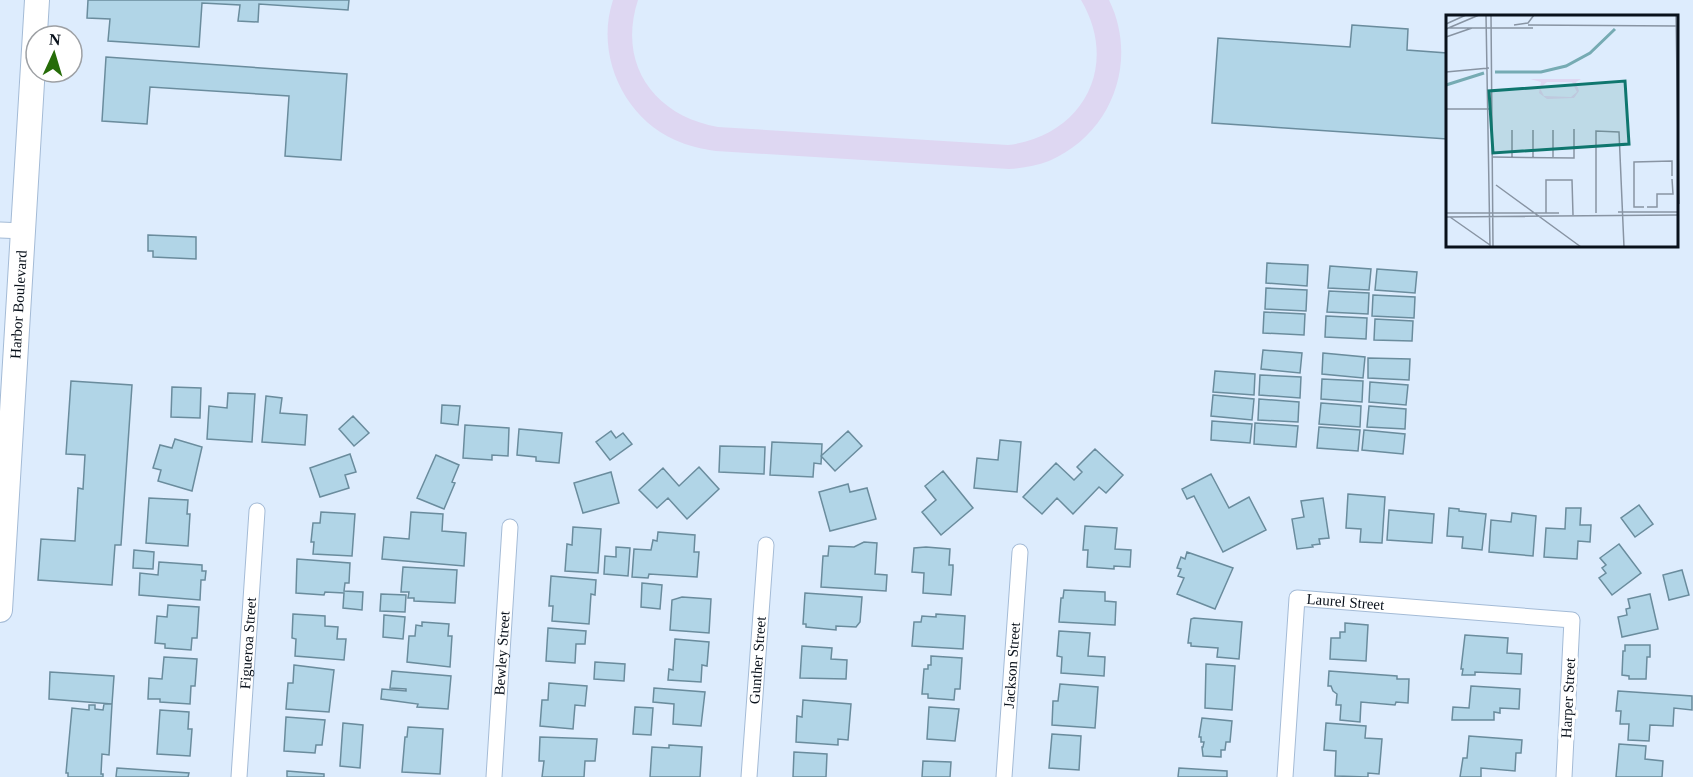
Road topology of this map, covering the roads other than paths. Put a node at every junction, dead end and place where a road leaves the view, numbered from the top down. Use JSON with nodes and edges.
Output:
{"nodes":[{"id":1,"x":37,"y":0,"type":"edge"},
{"id":2,"x":12,"y":231,"type":"edge"},
{"id":3,"x":257,"y":511,"type":"dead end"},
{"id":4,"x":510,"y":527,"type":"dead end"},
{"id":5,"x":766,"y":545,"type":"dead end"},
{"id":6,"x":1020,"y":552,"type":"dead end"},
{"id":7,"x":0,"y":610,"type":"edge"},
{"id":8,"x":1572,"y":620,"type":"joint"},
{"id":9,"x":238,"y":777,"type":"edge"},
{"id":10,"x":494,"y":777,"type":"edge"},
{"id":11,"x":749,"y":777,"type":"edge"},
{"id":12,"x":1004,"y":777,"type":"edge"},
{"id":13,"x":1285,"y":777,"type":"edge"},
{"id":14,"x":1564,"y":777,"type":"edge"}],
"edges":[{"from":1,"to":2,"type":"main road","name":"Harbor Boulevard"},
{"from":2,"to":7,"type":"main road","name":"Harbor Boulevard"},
{"from":3,"to":9,"type":"street","name":"Figueroa Street"},
{"from":4,"to":10,"type":"street","name":"Bewley Street"},
{"from":5,"to":11,"type":"street","name":"Gunther Street"},
{"from":6,"to":12,"type":"street","name":"Jackson Street"},
{"from":8,"to":13,"type":"street","name":"Laurel Street"},
{"from":8,"to":14,"type":"street","name":"Harper Street"}]}
